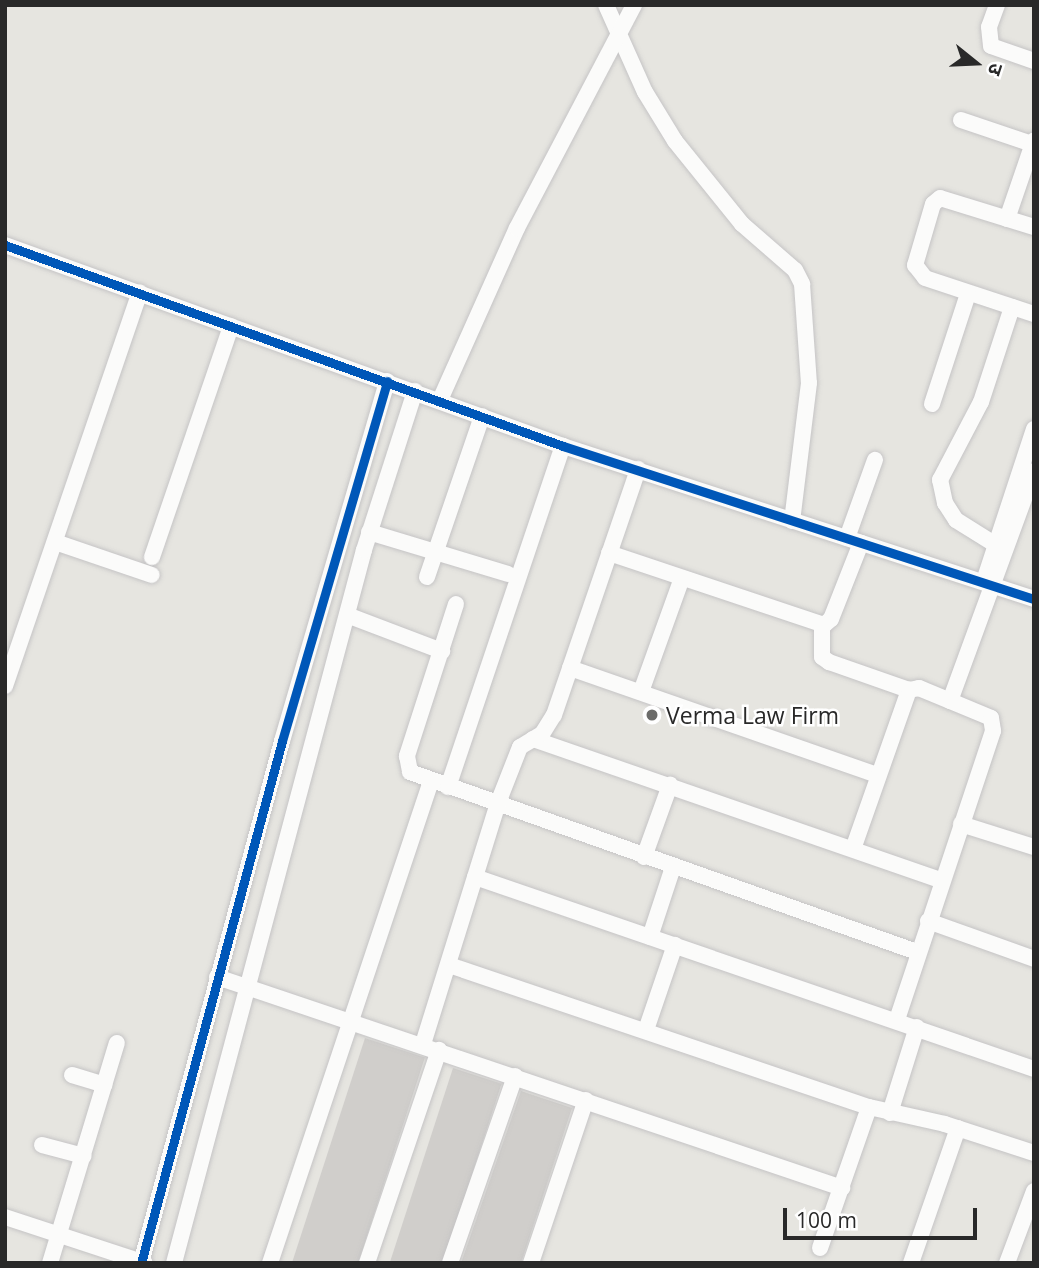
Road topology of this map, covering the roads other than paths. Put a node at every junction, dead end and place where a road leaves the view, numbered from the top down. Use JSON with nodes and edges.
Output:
{"nodes":[{"id":1,"x":606,"y":5,"type":"edge"},
{"id":2,"x":634,"y":5,"type":"edge"},
{"id":3,"x":997,"y":5,"type":"edge"},
{"id":4,"x":617,"y":33,"type":"junction"},
{"id":5,"x":1034,"y":61,"type":"edge"},
{"id":6,"x":961,"y":120,"type":"dead end"},
{"id":7,"x":1033,"y":142,"type":"edge"},
{"id":8,"x":1007,"y":219,"type":"junction"},
{"id":9,"x":1034,"y":227,"type":"edge"},
{"id":10,"x":5,"y":245,"type":"edge"},
{"id":11,"x":140,"y":292,"type":"junction"},
{"id":12,"x":968,"y":293,"type":"junction"},
{"id":13,"x":1012,"y":307,"type":"junction"},
{"id":14,"x":1034,"y":314,"type":"edge"},
{"id":15,"x":231,"y":326,"type":"junction"},
{"id":16,"x":387,"y":381,"type":"junction"},
{"id":17,"x":415,"y":391,"type":"junction"},
{"id":18,"x":440,"y":400,"type":"junction"},
{"id":19,"x":932,"y":404,"type":"dead end"},
{"id":20,"x":482,"y":416,"type":"junction"},
{"id":21,"x":1034,"y":429,"type":"edge"},
{"id":22,"x":563,"y":446,"type":"junction"},
{"id":23,"x":875,"y":460,"type":"dead end"},
{"id":24,"x":638,"y":469,"type":"junction"},
{"id":25,"x":1034,"y":471,"type":"edge"},
{"id":26,"x":1021,"y":509,"type":"edge"},
{"id":27,"x":792,"y":521,"type":"junction"},
{"id":28,"x":369,"y":531,"type":"junction"},
{"id":29,"x":854,"y":541,"type":"junction"},
{"id":30,"x":55,"y":542,"type":"junction"},
{"id":31,"x":996,"y":545,"type":"junction"},
{"id":32,"x":436,"y":551,"type":"junction"},
{"id":33,"x":609,"y":554,"type":"junction"},
{"id":34,"x":152,"y":557,"type":"dead end"},
{"id":35,"x":508,"y":574,"type":"dead end"},
{"id":36,"x":152,"y":575,"type":"dead end"},
{"id":37,"x":426,"y":577,"type":"dead end"},
{"id":38,"x":682,"y":578,"type":"junction"},
{"id":39,"x":989,"y":583,"type":"junction"},
{"id":40,"x":1034,"y":599,"type":"edge"},
{"id":41,"x":456,"y":604,"type":"dead end"},
{"id":42,"x":347,"y":615,"type":"junction"},
{"id":43,"x":822,"y":625,"type":"junction"},
{"id":44,"x":442,"y":650,"type":"junction"},
{"id":45,"x":9,"y":663,"type":"edge"},
{"id":46,"x":570,"y":668,"type":"junction"},
{"id":47,"x":5,"y":687,"type":"edge"},
{"id":48,"x":642,"y":690,"type":"junction"},
{"id":49,"x":909,"y":690,"type":"junction"},
{"id":50,"x":950,"y":701,"type":"junction"},
{"id":51,"x":533,"y":739,"type":"junction"},
{"id":52,"x":878,"y":775,"type":"junction"},
{"id":53,"x":431,"y":781,"type":"junction"},
{"id":54,"x":670,"y":785,"type":"junction"},
{"id":55,"x":448,"y":787,"type":"junction"},
{"id":56,"x":498,"y":803,"type":"junction"},
{"id":57,"x":961,"y":824,"type":"junction"},
{"id":58,"x":1034,"y":847,"type":"edge"},
{"id":59,"x":853,"y":849,"type":"junction"},
{"id":60,"x":645,"y":857,"type":"junction"},
{"id":61,"x":673,"y":867,"type":"junction"},
{"id":62,"x":475,"y":877,"type":"junction"},
{"id":63,"x":941,"y":880,"type":"junction"},
{"id":64,"x":928,"y":921,"type":"junction"},
{"id":65,"x":650,"y":937,"type":"junction"},
{"id":66,"x":675,"y":945,"type":"junction"},
{"id":67,"x":917,"y":952,"type":"junction"},
{"id":68,"x":1034,"y":959,"type":"edge"},
{"id":69,"x":449,"y":965,"type":"junction"},
{"id":70,"x":217,"y":976,"type":"junction"},
{"id":71,"x":248,"y":987,"type":"junction"},
{"id":72,"x":350,"y":1020,"type":"junction"},
{"id":73,"x":897,"y":1020,"type":"junction"},
{"id":74,"x":917,"y":1027,"type":"junction"},
{"id":75,"x":646,"y":1030,"type":"junction"},
{"id":76,"x":117,"y":1043,"type":"dead end"},
{"id":77,"x":423,"y":1044,"type":"junction"},
{"id":78,"x":439,"y":1050,"type":"junction"},
{"id":79,"x":1034,"y":1069,"type":"edge"},
{"id":80,"x":72,"y":1075,"type":"dead end"},
{"id":81,"x":515,"y":1076,"type":"junction"},
{"id":82,"x":104,"y":1084,"type":"junction"},
{"id":83,"x":586,"y":1100,"type":"junction"},
{"id":84,"x":869,"y":1107,"type":"junction"},
{"id":85,"x":890,"y":1112,"type":"junction"},
{"id":86,"x":958,"y":1128,"type":"junction"},
{"id":87,"x":42,"y":1145,"type":"dead end"},
{"id":88,"x":1034,"y":1153,"type":"edge"},
{"id":89,"x":83,"y":1156,"type":"junction"},
{"id":90,"x":842,"y":1188,"type":"junction"},
{"id":91,"x":1034,"y":1191,"type":"edge"},
{"id":92,"x":5,"y":1217,"type":"edge"},
{"id":93,"x":60,"y":1236,"type":"junction"},
{"id":94,"x":820,"y":1248,"type":"dead end"},
{"id":95,"x":142,"y":1262,"type":"edge"},
{"id":96,"x":50,"y":1263,"type":"edge"},
{"id":97,"x":174,"y":1263,"type":"edge"},
{"id":98,"x":270,"y":1263,"type":"edge"},
{"id":99,"x":367,"y":1263,"type":"edge"},
{"id":100,"x":450,"y":1263,"type":"edge"},
{"id":101,"x":531,"y":1263,"type":"edge"},
{"id":102,"x":911,"y":1263,"type":"edge"},
{"id":103,"x":1007,"y":1263,"type":"edge"}],
"edges":[{"from":1,"to":4,"type":"street"},
{"from":2,"to":4,"type":"street"},
{"from":3,"to":5,"type":"street"},
{"from":4,"to":18,"type":"street"},
{"from":4,"to":27,"type":"street"},
{"from":6,"to":7,"type":"street"},
{"from":7,"to":8,"type":"street"},
{"from":8,"to":9,"type":"street"},
{"from":8,"to":12,"type":"street"},
{"from":10,"to":11,"type":"street"},
{"from":11,"to":15,"type":"street"},
{"from":11,"to":30,"type":"street"},
{"from":12,"to":13,"type":"street"},
{"from":12,"to":19,"type":"street"},
{"from":13,"to":14,"type":"street"},
{"from":13,"to":31,"type":"street"},
{"from":15,"to":16,"type":"street"},
{"from":15,"to":34,"type":"street"},
{"from":16,"to":17,"type":"street"},
{"from":16,"to":70,"type":"street"},
{"from":17,"to":18,"type":"street"},
{"from":17,"to":28,"type":"street"},
{"from":18,"to":20,"type":"street"},
{"from":20,"to":22,"type":"street"},
{"from":20,"to":32,"type":"street"},
{"from":21,"to":26,"type":"street"},
{"from":22,"to":24,"type":"street"},
{"from":22,"to":55,"type":"street"},
{"from":23,"to":29,"type":"street"},
{"from":24,"to":27,"type":"street"},
{"from":24,"to":33,"type":"street"},
{"from":25,"to":26,"type":"street"},
{"from":26,"to":31,"type":"street"},
{"from":26,"to":39,"type":"street"},
{"from":27,"to":29,"type":"street"},
{"from":28,"to":32,"type":"street"},
{"from":28,"to":42,"type":"street"},
{"from":29,"to":39,"type":"street"},
{"from":29,"to":43,"type":"street"},
{"from":30,"to":36,"type":"street"},
{"from":30,"to":45,"type":"street"},
{"from":31,"to":39,"type":"street"},
{"from":32,"to":35,"type":"street"},
{"from":32,"to":37,"type":"street"},
{"from":33,"to":38,"type":"street"},
{"from":33,"to":46,"type":"street"},
{"from":38,"to":43,"type":"street"},
{"from":38,"to":48,"type":"street"},
{"from":39,"to":40,"type":"street"},
{"from":39,"to":50,"type":"street"},
{"from":41,"to":44,"type":"street"},
{"from":42,"to":44,"type":"street"},
{"from":42,"to":71,"type":"street"},
{"from":43,"to":49,"type":"street"},
{"from":44,"to":53,"type":"street"},
{"from":45,"to":47,"type":"street"},
{"from":46,"to":48,"type":"street"},
{"from":46,"to":51,"type":"street"},
{"from":48,"to":52,"type":"street"},
{"from":49,"to":50,"type":"street"},
{"from":49,"to":52,"type":"street"},
{"from":50,"to":57,"type":"street"},
{"from":51,"to":54,"type":"street"},
{"from":51,"to":56,"type":"street"},
{"from":52,"to":59,"type":"street"},
{"from":53,"to":55,"type":"street"},
{"from":53,"to":72,"type":"street"},
{"from":54,"to":59,"type":"street"},
{"from":54,"to":60,"type":"street"},
{"from":55,"to":56,"type":"street"},
{"from":56,"to":60,"type":"street"},
{"from":56,"to":62,"type":"street"},
{"from":57,"to":58,"type":"street"},
{"from":57,"to":63,"type":"street"},
{"from":59,"to":63,"type":"street"},
{"from":60,"to":61,"type":"street"},
{"from":61,"to":65,"type":"street"},
{"from":61,"to":67,"type":"street"},
{"from":62,"to":65,"type":"street"},
{"from":62,"to":69,"type":"street"},
{"from":63,"to":64,"type":"street"},
{"from":64,"to":67,"type":"street"},
{"from":64,"to":68,"type":"street"},
{"from":65,"to":66,"type":"street"},
{"from":66,"to":73,"type":"street"},
{"from":66,"to":75,"type":"street"},
{"from":67,"to":73,"type":"street"},
{"from":69,"to":75,"type":"street"},
{"from":69,"to":77,"type":"street"},
{"from":70,"to":71,"type":"street"},
{"from":70,"to":95,"type":"street"},
{"from":71,"to":72,"type":"street"},
{"from":71,"to":97,"type":"street"},
{"from":72,"to":77,"type":"street"},
{"from":72,"to":98,"type":"street"},
{"from":73,"to":74,"type":"street"},
{"from":74,"to":79,"type":"street"},
{"from":74,"to":85,"type":"street"},
{"from":75,"to":84,"type":"street"},
{"from":76,"to":82,"type":"street"},
{"from":77,"to":78,"type":"street"},
{"from":78,"to":81,"type":"street"},
{"from":78,"to":99,"type":"street"},
{"from":80,"to":82,"type":"street"},
{"from":81,"to":83,"type":"street"},
{"from":81,"to":100,"type":"street"},
{"from":82,"to":89,"type":"street"},
{"from":83,"to":90,"type":"street"},
{"from":83,"to":101,"type":"street"},
{"from":84,"to":85,"type":"street"},
{"from":84,"to":90,"type":"street"},
{"from":85,"to":86,"type":"street"},
{"from":86,"to":88,"type":"street"},
{"from":86,"to":102,"type":"street"},
{"from":87,"to":89,"type":"street"},
{"from":89,"to":93,"type":"street"},
{"from":90,"to":94,"type":"street"},
{"from":91,"to":103,"type":"street"},
{"from":92,"to":93,"type":"street"},
{"from":93,"to":95,"type":"street"},
{"from":93,"to":96,"type":"street"}]}
